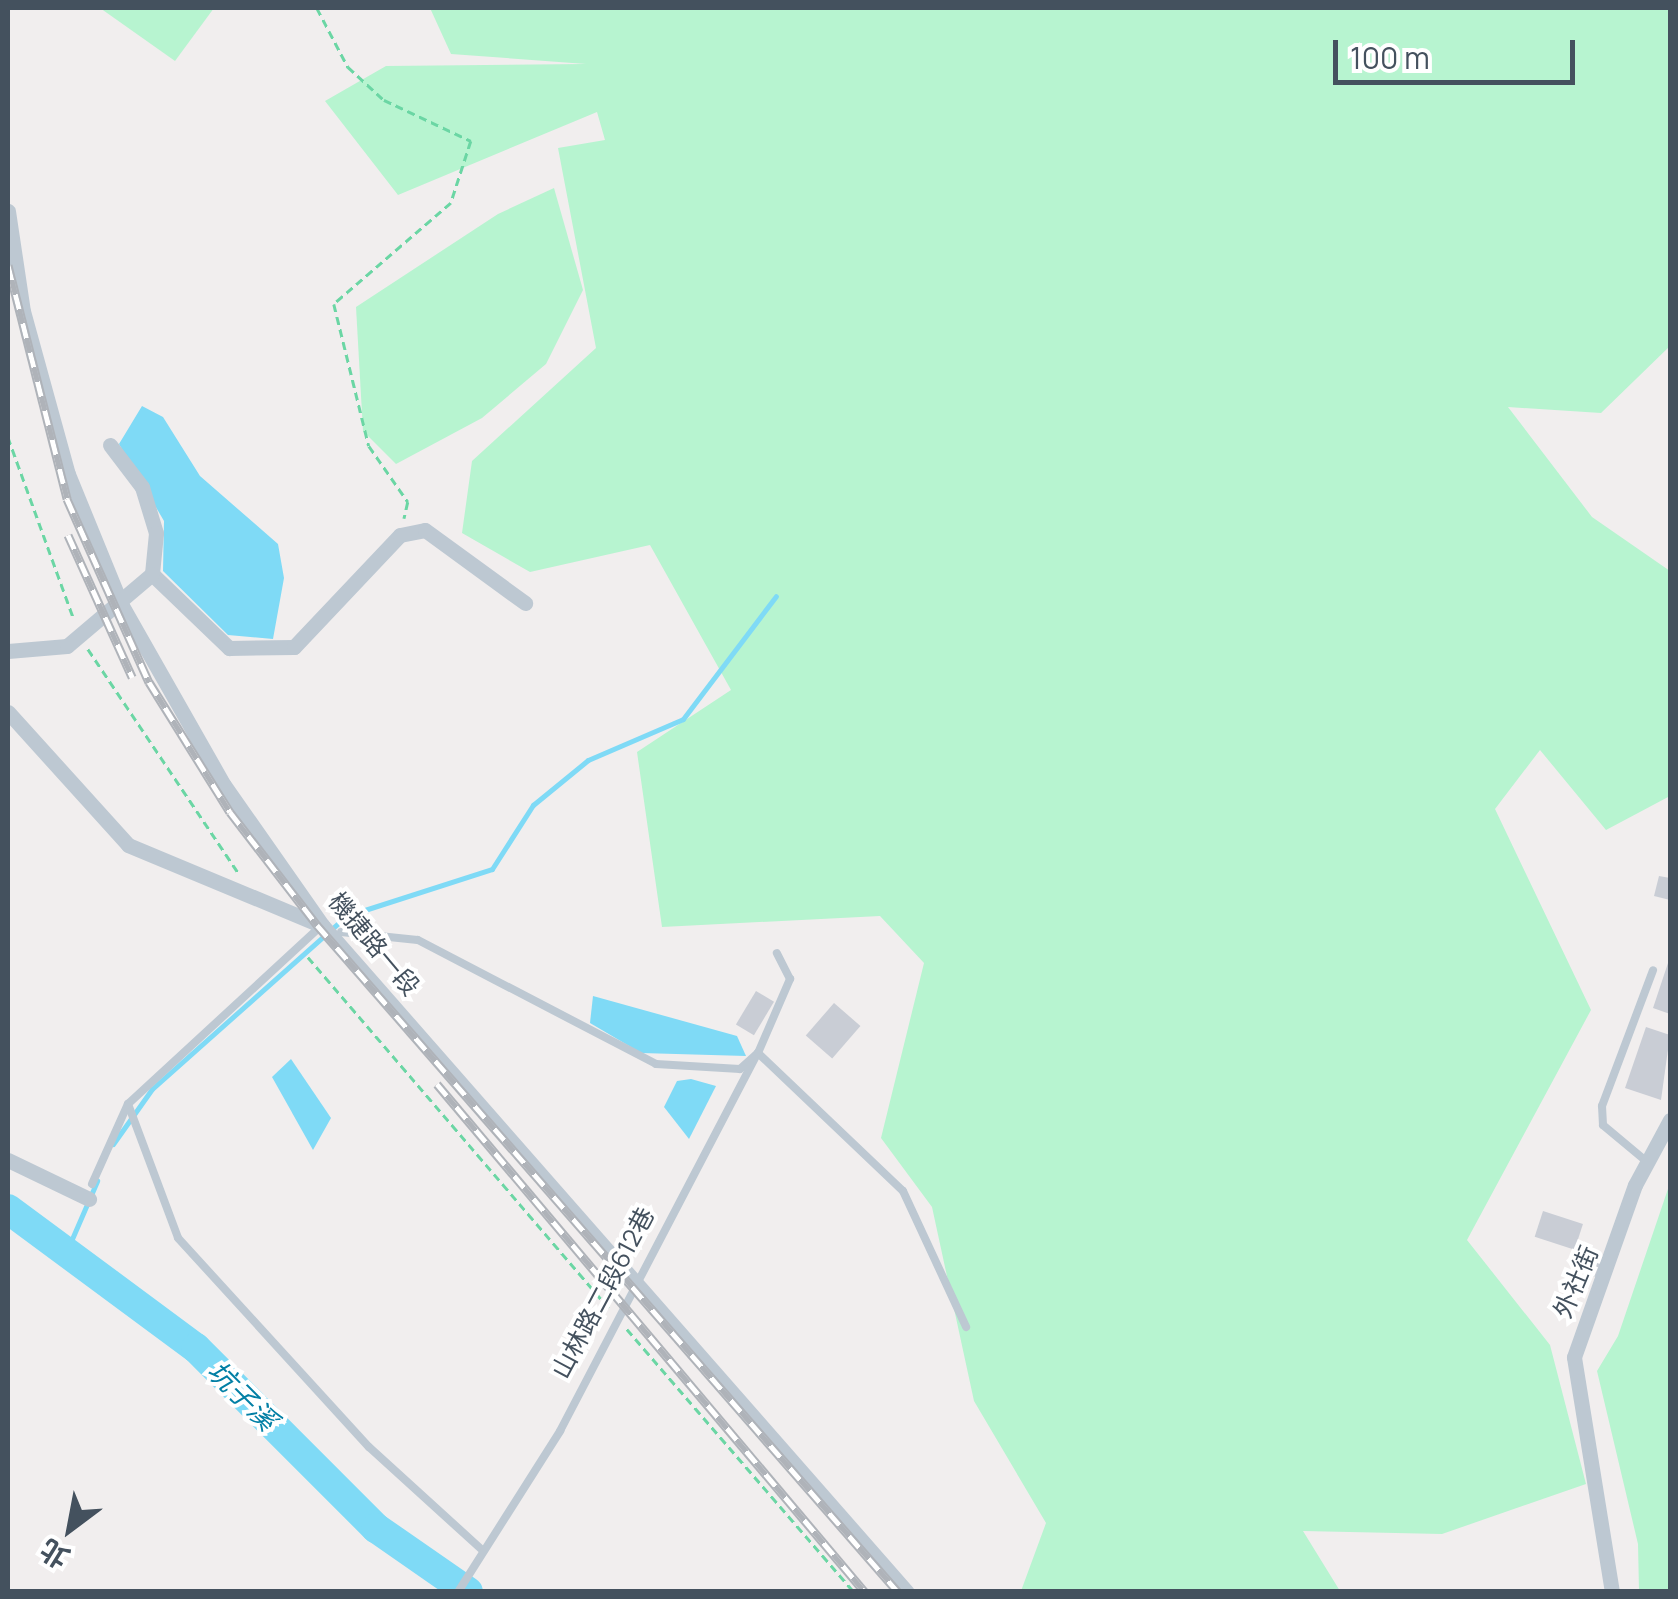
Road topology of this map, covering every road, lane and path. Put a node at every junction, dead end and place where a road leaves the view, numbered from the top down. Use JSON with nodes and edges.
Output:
{"nodes":[{"id":1,"x":317,"y":8,"type":"edge"},
{"id":2,"x":8,"y":211,"type":"edge"},
{"id":3,"x":8,"y":437,"type":"edge"},
{"id":4,"x":110,"y":445,"type":"dead end"},
{"id":5,"x":400,"y":535,"type":"junction"},
{"id":6,"x":152,"y":574,"type":"junction"},
{"id":7,"x":526,"y":602,"type":"dead end"},
{"id":8,"x":121,"y":604,"type":"junction"},
{"id":9,"x":80,"y":637,"type":"junction"},
{"id":10,"x":8,"y":651,"type":"edge"},
{"id":11,"x":8,"y":712,"type":"edge"},
{"id":12,"x":262,"y":903,"type":"junction"},
{"id":13,"x":329,"y":930,"type":"junction"},
{"id":14,"x":778,"y":953,"type":"dead end"},
{"id":15,"x":310,"y":959,"type":"dead end"},
{"id":16,"x":1652,"y":970,"type":"dead end"},
{"id":17,"x":758,"y":1053,"type":"junction"},
{"id":18,"x":128,"y":1104,"type":"junction"},
{"id":19,"x":1670,"y":1120,"type":"edge"},
{"id":20,"x":8,"y":1160,"type":"edge"},
{"id":21,"x":1646,"y":1161,"type":"junction"},
{"id":22,"x":90,"y":1191,"type":"joint"},
{"id":23,"x":636,"y":1281,"type":"junction"},
{"id":24,"x":617,"y":1318,"type":"junction"},
{"id":25,"x":966,"y":1327,"type":"dead end"},
{"id":26,"x":481,"y":1549,"type":"junction"},
{"id":27,"x":458,"y":1592,"type":"edge"},
{"id":28,"x":854,"y":1592,"type":"edge"},
{"id":29,"x":907,"y":1592,"type":"edge"},
{"id":30,"x":1612,"y":1592,"type":"edge"}],
"edges":[{"from":1,"to":5,"type":"path"},
{"from":2,"to":8,"type":"street","name":"機捷路一段"},
{"from":3,"to":9,"type":"path"},
{"from":4,"to":6,"type":"street"},
{"from":5,"to":6,"type":"street"},
{"from":5,"to":7,"type":"street"},
{"from":6,"to":8,"type":"street"},
{"from":8,"to":9,"type":"street"},
{"from":8,"to":13,"type":"street","name":"機捷路一段"},
{"from":9,"to":10,"type":"street"},
{"from":9,"to":12,"type":"path"},
{"from":11,"to":12,"type":"street"},
{"from":12,"to":13,"type":"street"},
{"from":13,"to":17,"type":"lane"},
{"from":13,"to":18,"type":"lane"},
{"from":13,"to":23,"type":"street","name":"機捷路一段"},
{"from":14,"to":17,"type":"lane","name":"山林路二段612巷"},
{"from":15,"to":24,"type":"path"},
{"from":16,"to":21,"type":"lane"},
{"from":17,"to":23,"type":"lane","name":"山林路二段612巷"},
{"from":17,"to":25,"type":"lane"},
{"from":18,"to":22,"type":"lane"},
{"from":18,"to":26,"type":"lane"},
{"from":19,"to":21,"type":"street","name":"外社街"},
{"from":20,"to":22,"type":"street"},
{"from":21,"to":30,"type":"street","name":"外社街"},
{"from":23,"to":24,"type":"lane","name":"山林路二段612巷"},
{"from":23,"to":29,"type":"street","name":"機捷路一段"},
{"from":24,"to":26,"type":"lane","name":"山林路二段612巷"},
{"from":24,"to":28,"type":"path"},
{"from":26,"to":27,"type":"lane","name":"山林路二段612巷"}]}
